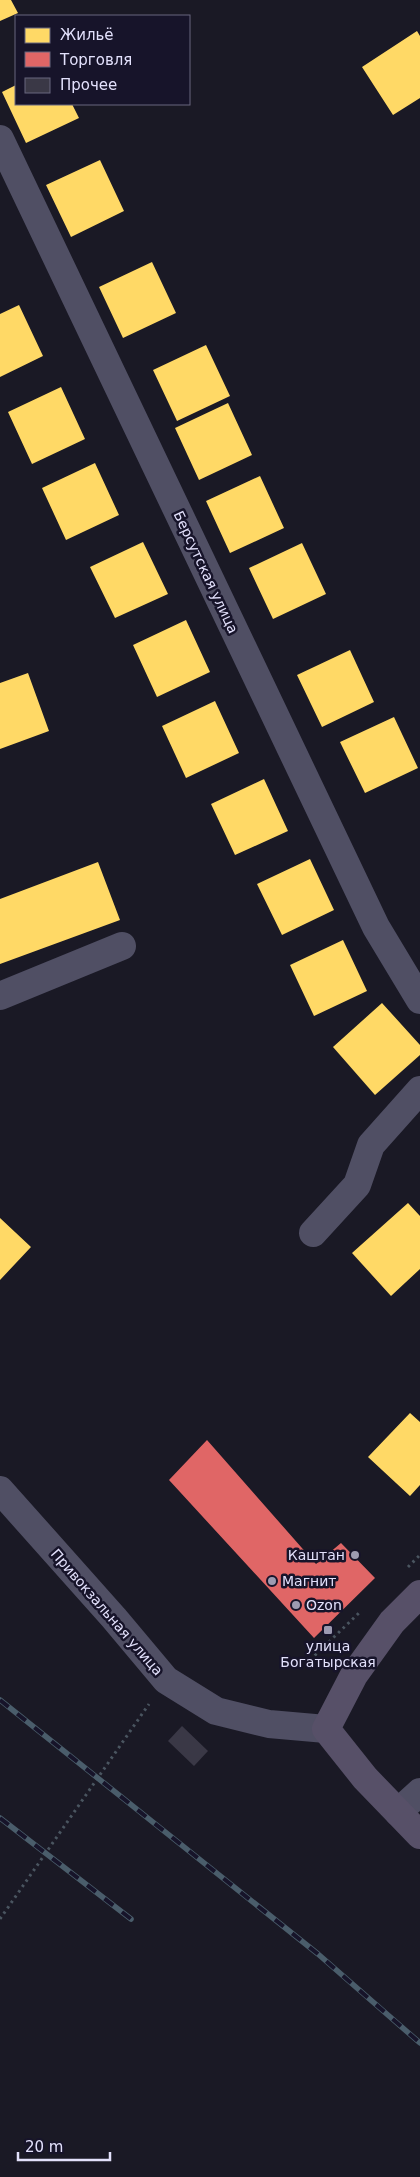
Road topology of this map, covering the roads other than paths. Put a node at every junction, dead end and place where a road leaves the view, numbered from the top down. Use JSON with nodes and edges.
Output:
{"nodes":[{"id":1,"x":0,"y":139,"type":"edge"},
{"id":2,"x":122,"y":946,"type":"dead end"},
{"id":3,"x":0,"y":996,"type":"edge"},
{"id":4,"x":420,"y":1000,"type":"edge"},
{"id":5,"x":420,"y":1090,"type":"edge"},
{"id":6,"x":313,"y":1233,"type":"dead end"},
{"id":7,"x":0,"y":1490,"type":"edge"},
{"id":8,"x":420,"y":1594,"type":"edge"},
{"id":9,"x":326,"y":1730,"type":"junction"},
{"id":10,"x":420,"y":1792,"type":"edge"},
{"id":11,"x":398,"y":1812,"type":"junction"},
{"id":12,"x":420,"y":1835,"type":"edge"}],
"edges":[{"from":1,"to":4,"type":"street","name":"Берсутская улица"},
{"from":2,"to":3,"type":"street"},
{"from":5,"to":6,"type":"street"},
{"from":7,"to":9,"type":"street","name":"Привокзальная улица"},
{"from":8,"to":9,"type":"main road"},
{"from":9,"to":11,"type":"main road"},
{"from":10,"to":11,"type":"street"},
{"from":11,"to":12,"type":"main road"}]}
